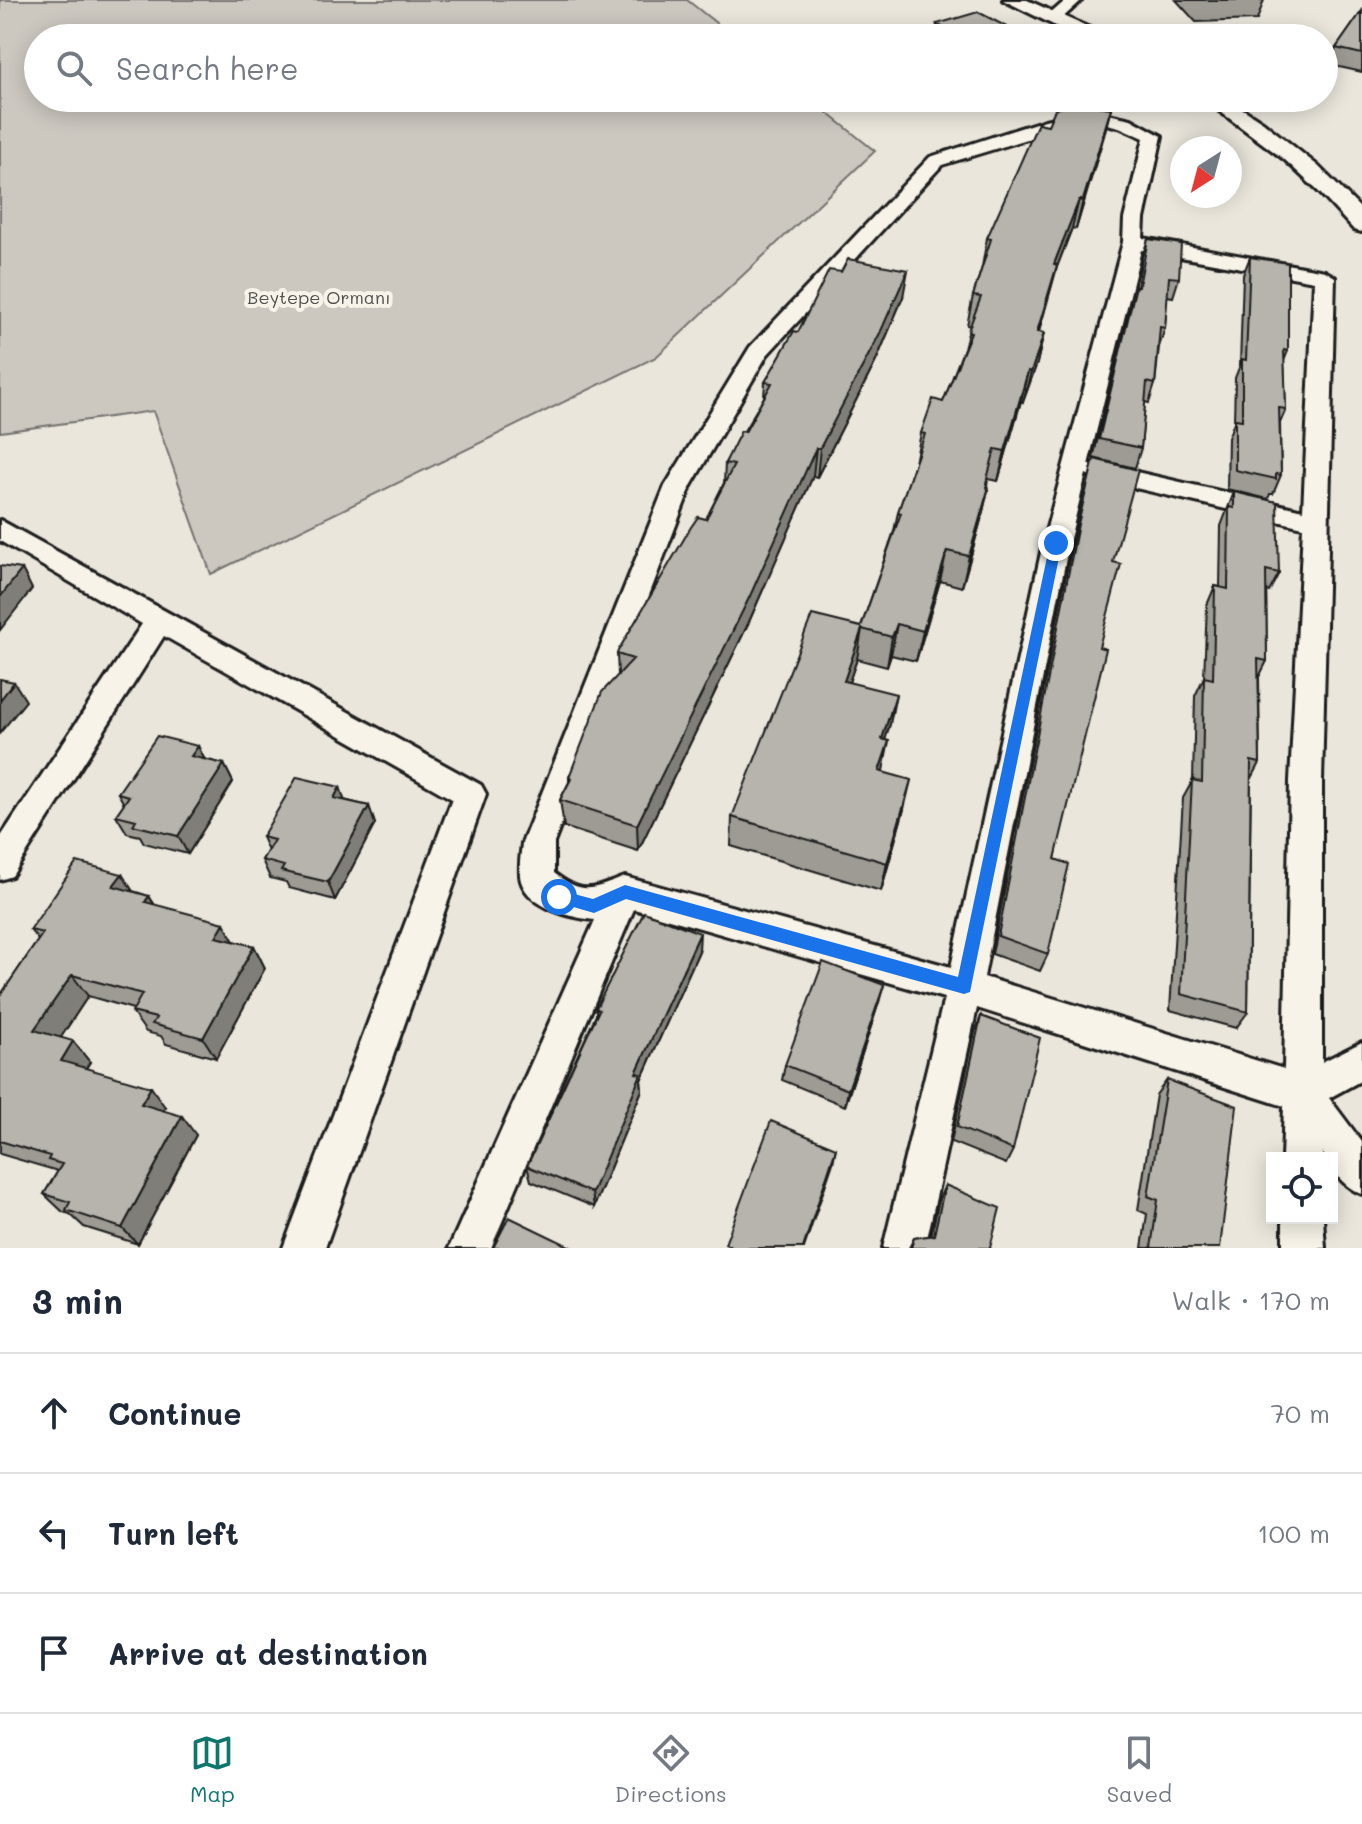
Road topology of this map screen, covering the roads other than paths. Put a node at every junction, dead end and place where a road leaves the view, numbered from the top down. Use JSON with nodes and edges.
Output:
{"nodes":[{"id":1,"x":1012,"y":0,"type":"edge"},
{"id":2,"x":1075,"y":0,"type":"edge"},
{"id":3,"x":1053,"y":19,"type":"junction"},
{"id":4,"x":1064,"y":24,"type":"edge"},
{"id":5,"x":1234,"y":112,"type":"edge"},
{"id":6,"x":1362,"y":225,"type":"edge"},
{"id":7,"x":1133,"y":242,"type":"junction"},
{"id":8,"x":1075,"y":465,"type":"junction"},
{"id":9,"x":1315,"y":521,"type":"junction"},
{"id":10,"x":0,"y":529,"type":"edge"},
{"id":11,"x":159,"y":621,"type":"junction"},
{"id":12,"x":0,"y":866,"type":"edge"},
{"id":13,"x":625,"y":892,"type":"junction"},
{"id":14,"x":964,"y":987,"type":"junction"},
{"id":15,"x":1362,"y":1060,"type":"edge"},
{"id":16,"x":1301,"y":1093,"type":"junction"},
{"id":17,"x":1302,"y":1152,"type":"edge"},
{"id":18,"x":1362,"y":1174,"type":"edge"},
{"id":19,"x":1303,"y":1224,"type":"edge"},
{"id":20,"x":304,"y":1248,"type":"edge"},
{"id":21,"x":470,"y":1248,"type":"edge"},
{"id":22,"x":904,"y":1248,"type":"edge"},
{"id":23,"x":1304,"y":1248,"type":"edge"}],
"edges":[{"from":1,"to":3,"type":"street"},
{"from":2,"to":3,"type":"street"},
{"from":3,"to":4,"type":"street"},
{"from":5,"to":6,"type":"street"},
{"from":7,"to":8,"type":"street"},
{"from":7,"to":9,"type":"street"},
{"from":7,"to":13,"type":"street"},
{"from":8,"to":9,"type":"street"},
{"from":8,"to":14,"type":"street"},
{"from":9,"to":16,"type":"street"},
{"from":10,"to":11,"type":"street"},
{"from":11,"to":12,"type":"street"},
{"from":11,"to":20,"type":"street"},
{"from":13,"to":14,"type":"street"},
{"from":13,"to":21,"type":"street"},
{"from":14,"to":16,"type":"street"},
{"from":14,"to":22,"type":"street"},
{"from":15,"to":16,"type":"street"},
{"from":16,"to":17,"type":"street"},
{"from":16,"to":18,"type":"street"},
{"from":19,"to":23,"type":"street"}]}
